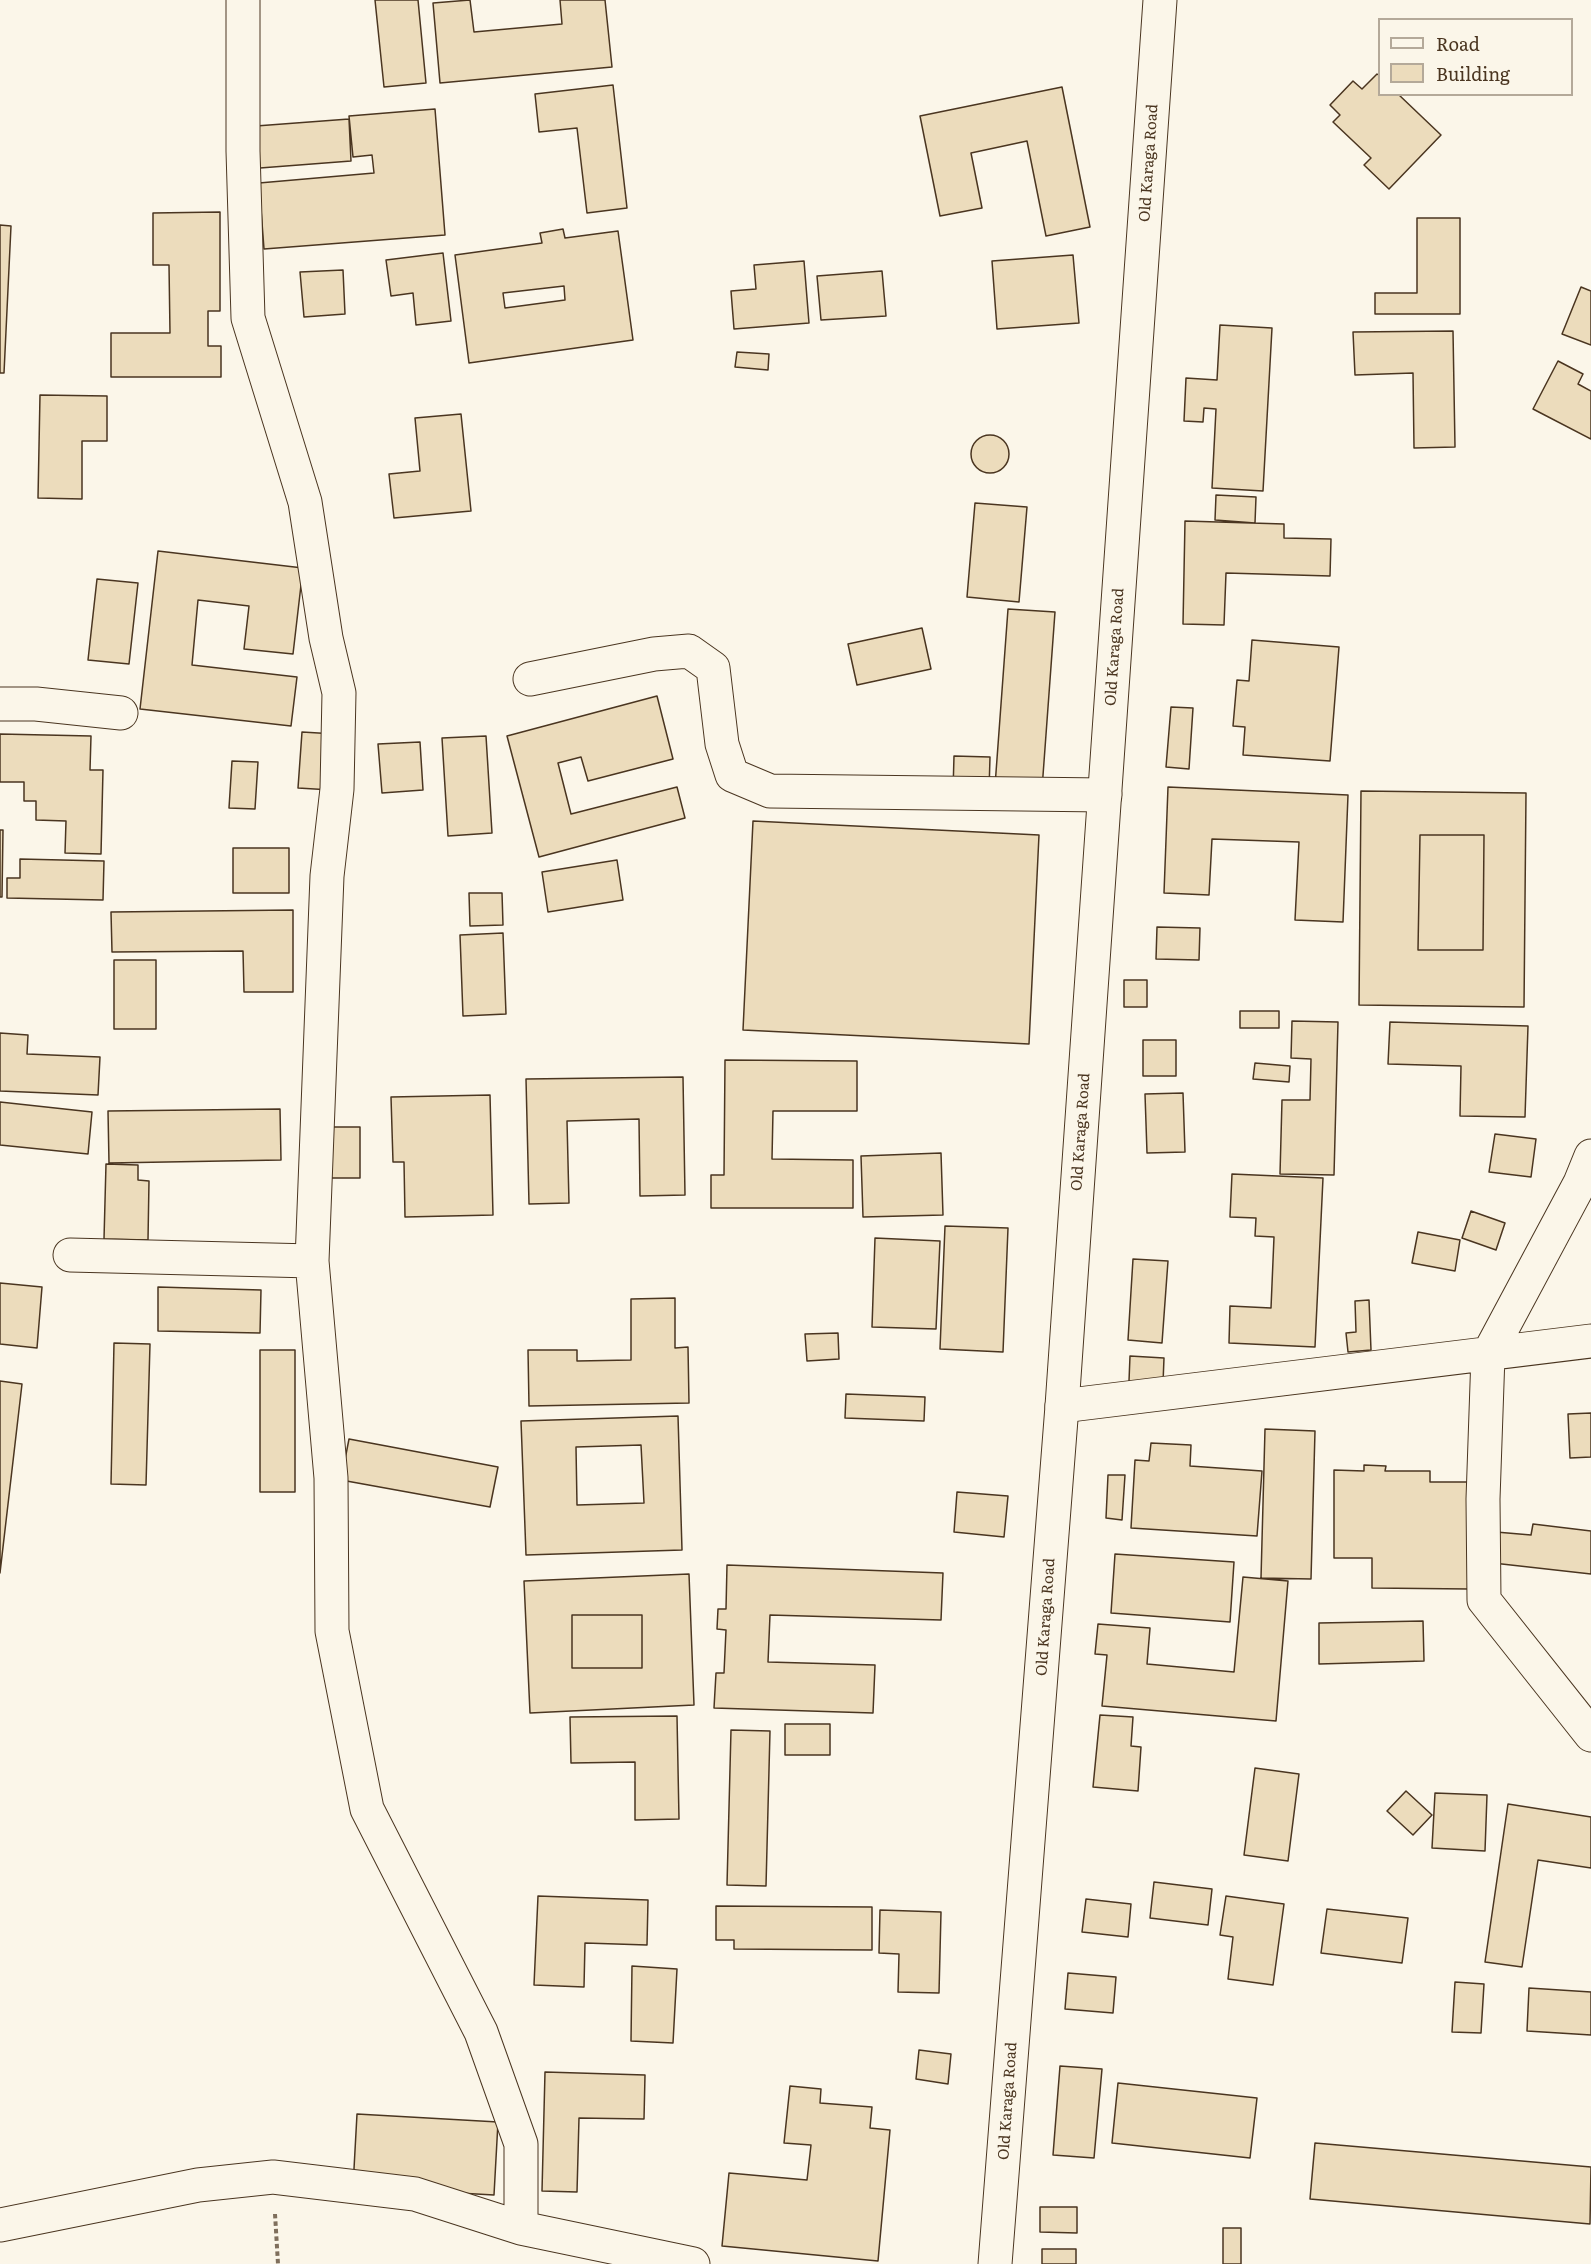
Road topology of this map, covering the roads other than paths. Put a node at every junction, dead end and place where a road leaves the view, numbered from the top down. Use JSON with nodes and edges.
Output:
{"nodes":[{"id":1,"x":243,"y":0,"type":"edge"},
{"id":2,"x":1160,"y":0,"type":"edge"},
{"id":3,"x":530,"y":679,"type":"dead end"},
{"id":4,"x":0,"y":704,"type":"edge"},
{"id":5,"x":121,"y":713,"type":"dead end"},
{"id":6,"x":1105,"y":795,"type":"junction"},
{"id":7,"x":1591,"y":1156,"type":"edge"},
{"id":8,"x":70,"y":1255,"type":"dead end"},
{"id":9,"x":312,"y":1262,"type":"junction"},
{"id":10,"x":1591,"y":1341,"type":"edge"},
{"id":11,"x":1488,"y":1355,"type":"junction"},
{"id":12,"x":1062,"y":1406,"type":"junction"},
{"id":13,"x":1591,"y":1735,"type":"edge"},
{"id":14,"x":0,"y":2225,"type":"edge"},
{"id":15,"x":521,"y":2228,"type":"junction"},
{"id":16,"x":693,"y":2264,"type":"edge"},
{"id":17,"x":995,"y":2264,"type":"edge"}],
"edges":[{"from":1,"to":9,"type":"street"},
{"from":2,"to":6,"type":"street","name":"Old Karaga Road"},
{"from":3,"to":6,"type":"street"},
{"from":4,"to":5,"type":"street"},
{"from":6,"to":12,"type":"street","name":"Old Karaga Road"},
{"from":7,"to":11,"type":"street"},
{"from":8,"to":9,"type":"street"},
{"from":9,"to":15,"type":"street"},
{"from":10,"to":11,"type":"street"},
{"from":11,"to":12,"type":"street"},
{"from":11,"to":13,"type":"street"},
{"from":12,"to":17,"type":"street","name":"Old Karaga Road"},
{"from":14,"to":15,"type":"street"},
{"from":15,"to":16,"type":"street"}]}
